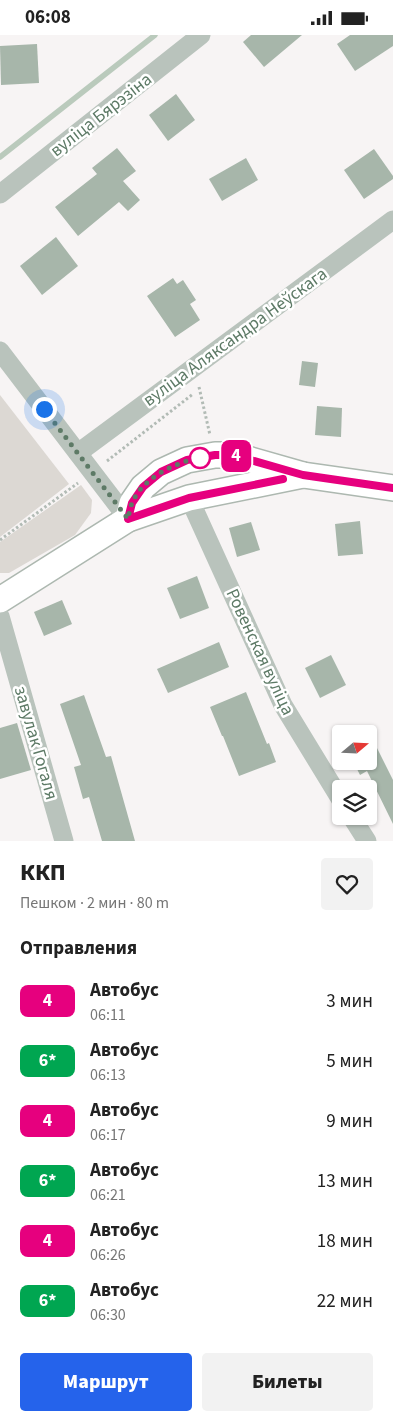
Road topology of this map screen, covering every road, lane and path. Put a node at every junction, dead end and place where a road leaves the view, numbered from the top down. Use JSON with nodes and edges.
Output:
{"nodes":[{"id":1,"x":201,"y":35,"type":"edge"},
{"id":2,"x":0,"y":194,"type":"edge"},
{"id":3,"x":393,"y":221,"type":"edge"},
{"id":4,"x":0,"y":351,"type":"edge"},
{"id":5,"x":195,"y":367,"type":"junction"},
{"id":6,"x":78,"y":453,"type":"junction"},
{"id":7,"x":215,"y":455,"type":"junction"},
{"id":8,"x":303,"y":475,"type":"junction"},
{"id":9,"x":393,"y":488,"type":"edge"},
{"id":10,"x":189,"y":498,"type":"junction"},
{"id":11,"x":128,"y":519,"type":"junction"},
{"id":12,"x":0,"y":600,"type":"edge"},
{"id":13,"x":0,"y":615,"type":"edge"},
{"id":14,"x":332,"y":784,"type":"edge"},
{"id":15,"x":356,"y":825,"type":"edge"},
{"id":16,"x":64,"y":841,"type":"edge"},
{"id":17,"x":366,"y":841,"type":"edge"}],
"edges":[{"from":1,"to":2,"type":"street","name":"вуліца Бярэзіна"},
{"from":3,"to":5,"type":"street","name":"вуліца Аляксандра Неўскага"},
{"from":4,"to":6,"type":"street"},
{"from":5,"to":6,"type":"street","name":"вуліца Аляксандра Неўскага"},
{"from":5,"to":7,"type":"path"},
{"from":6,"to":11,"type":"street"},
{"from":7,"to":8,"type":"main road"},
{"from":7,"to":11,"type":"main road"},
{"from":8,"to":9,"type":"main road"},
{"from":8,"to":10,"type":"main road"},
{"from":10,"to":11,"type":"main road"},
{"from":10,"to":14,"type":"street","name":"Ровенская вуліца"},
{"from":11,"to":12,"type":"main road"},
{"from":13,"to":16,"type":"street","name":"завулак Гогаля"},
{"from":15,"to":17,"type":"street"}]}
